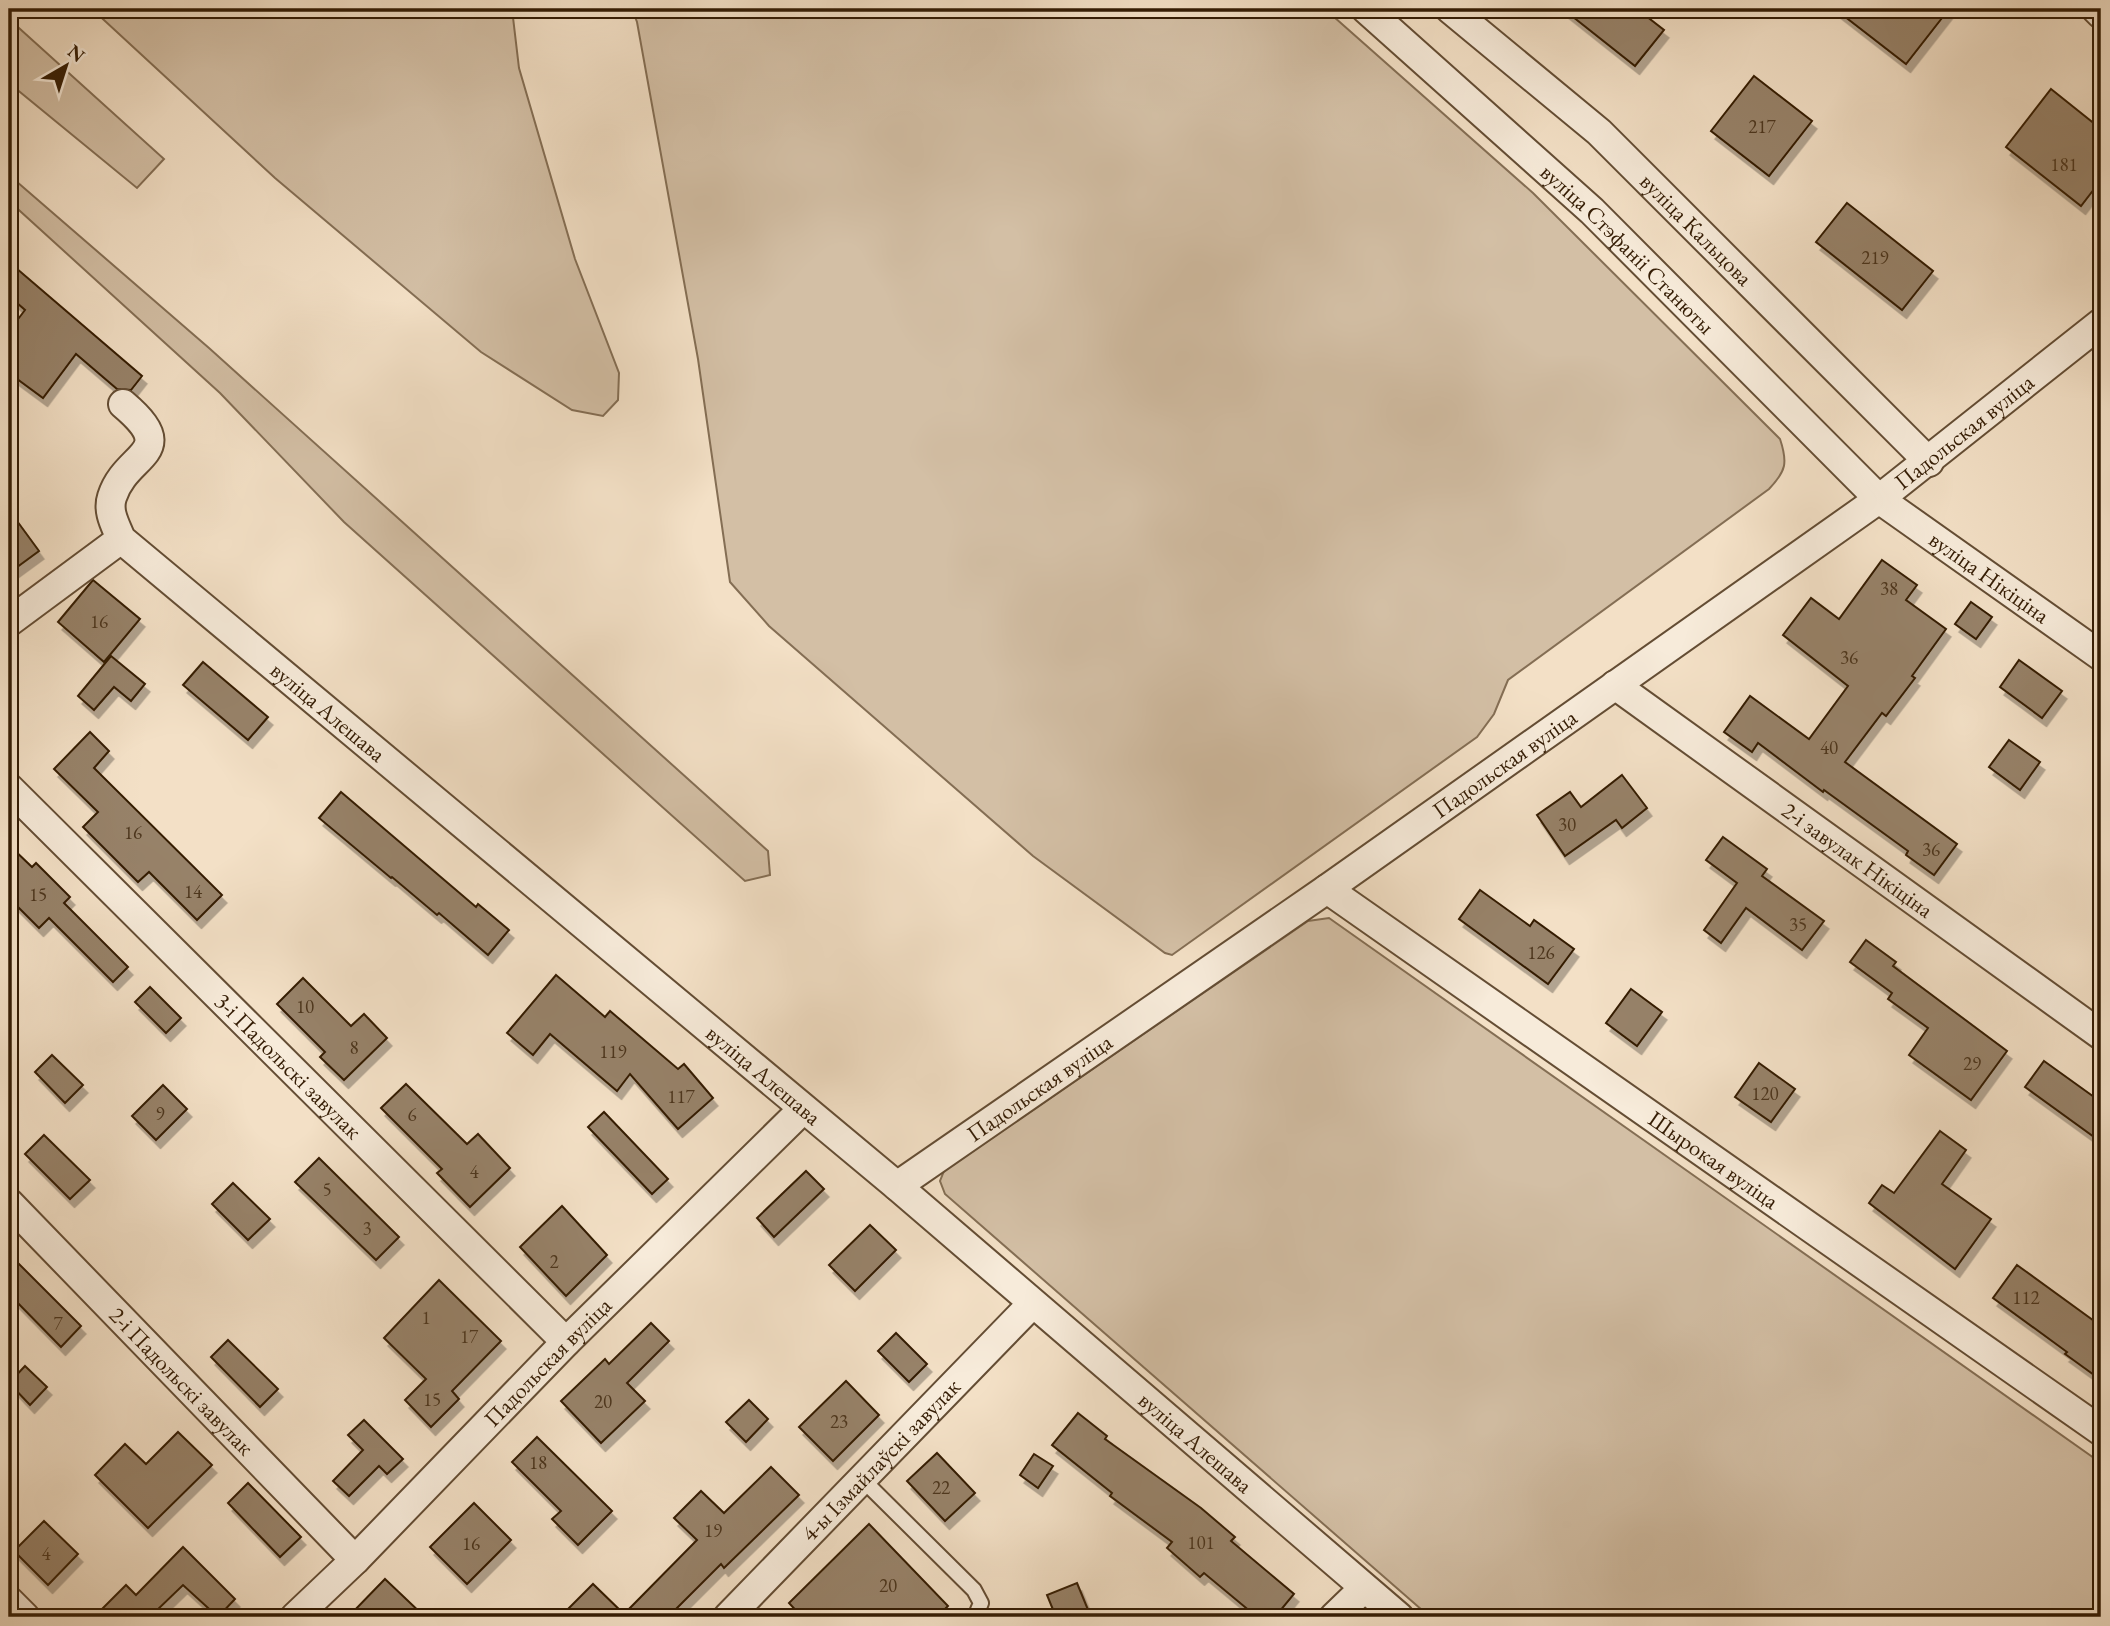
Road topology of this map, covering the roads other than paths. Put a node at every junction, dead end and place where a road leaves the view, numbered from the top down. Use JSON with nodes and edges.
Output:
{"nodes":[{"id":1,"x":1366,"y":9,"type":"edge"},
{"id":2,"x":1451,"y":9,"type":"edge"},
{"id":3,"x":2096,"y":9,"type":"edge"},
{"id":4,"x":2101,"y":14,"type":"edge"},
{"id":5,"x":2101,"y":323,"type":"edge"},
{"id":6,"x":123,"y":404,"type":"dead end"},
{"id":7,"x":1929,"y":462,"type":"junction"},
{"id":8,"x":1879,"y":499,"type":"junction"},
{"id":9,"x":121,"y":539,"type":"junction"},
{"id":10,"x":9,"y":622,"type":"edge"},
{"id":11,"x":2101,"y":656,"type":"edge"},
{"id":12,"x":1615,"y":685,"type":"junction"},
{"id":13,"x":9,"y":788,"type":"edge"},
{"id":14,"x":1327,"y":889,"type":"junction"},
{"id":15,"x":2101,"y":1035,"type":"edge"},
{"id":16,"x":803,"y":1110,"type":"junction"},
{"id":17,"x":897,"y":1186,"type":"junction"},
{"id":18,"x":9,"y":1203,"type":"edge"},
{"id":19,"x":1032,"y":1304,"type":"junction"},
{"id":20,"x":566,"y":1342,"type":"junction"},
{"id":21,"x":2101,"y":1431,"type":"edge"},
{"id":22,"x":863,"y":1480,"type":"junction"},
{"id":23,"x":355,"y":1560,"type":"junction"},
{"id":24,"x":1364,"y":1588,"type":"junction"},
{"id":25,"x":9,"y":1601,"type":"edge"},
{"id":26,"x":24,"y":1617,"type":"edge"},
{"id":27,"x":296,"y":1617,"type":"edge"},
{"id":28,"x":728,"y":1617,"type":"edge"},
{"id":29,"x":975,"y":1617,"type":"edge"},
{"id":30,"x":1334,"y":1617,"type":"edge"},
{"id":31,"x":1399,"y":1617,"type":"edge"}],
"edges":[{"from":1,"to":8,"type":"street","name":"вуліца Стэфаніі Станюты"},
{"from":2,"to":7,"type":"street","name":"вуліца Кальцова"},
{"from":3,"to":4,"type":"street"},
{"from":5,"to":7,"type":"street","name":"Падольская вуліца"},
{"from":6,"to":9,"type":"street"},
{"from":7,"to":8,"type":"street","name":"Падольская вуліца"},
{"from":8,"to":11,"type":"street","name":"вуліца Нікіціна"},
{"from":8,"to":12,"type":"street","name":"Падольская вуліца"},
{"from":9,"to":10,"type":"street"},
{"from":9,"to":16,"type":"street","name":"вуліца Алешава"},
{"from":12,"to":14,"type":"street","name":"Падольская вуліца"},
{"from":12,"to":15,"type":"street","name":"2-і завулак Нікіціна"},
{"from":13,"to":20,"type":"street","name":"3-і Падольскі завулак"},
{"from":14,"to":17,"type":"street","name":"Падольская вуліца"},
{"from":14,"to":21,"type":"street","name":"Шырокая вуліца"},
{"from":16,"to":17,"type":"street","name":"вуліца Алешава"},
{"from":16,"to":20,"type":"street","name":"Падольская вуліца"},
{"from":17,"to":19,"type":"street","name":"вуліца Алешава"},
{"from":18,"to":23,"type":"street","name":"2-і Падольскі завулак"},
{"from":19,"to":22,"type":"street","name":"4-ы Ізмайлаўскі завулак"},
{"from":19,"to":24,"type":"street","name":"вуліца Алешава"},
{"from":20,"to":23,"type":"street","name":"Падольская вуліца"},
{"from":22,"to":28,"type":"street","name":"4-ы Ізмайлаўскі завулак"},
{"from":22,"to":29,"type":"lane"},
{"from":23,"to":27,"type":"street","name":"Падольская вуліца"},
{"from":24,"to":30,"type":"street"},
{"from":24,"to":31,"type":"street","name":"вуліца Алешава"},
{"from":25,"to":26,"type":"street"}]}
